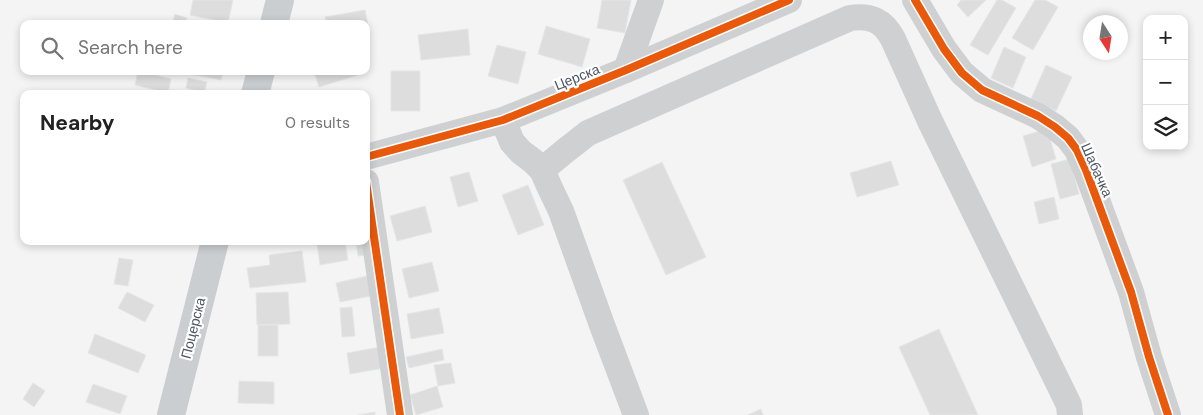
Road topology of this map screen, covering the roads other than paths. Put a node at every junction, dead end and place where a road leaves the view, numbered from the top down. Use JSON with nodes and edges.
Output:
{"nodes":[{"id":1,"x":280,"y":0,"type":"edge"},
{"id":2,"x":651,"y":0,"type":"edge"},
{"id":3,"x":789,"y":0,"type":"edge"},
{"id":4,"x":915,"y":0,"type":"edge"},
{"id":5,"x":275,"y":20,"type":"edge"},
{"id":6,"x":626,"y":70,"type":"junction"},
{"id":7,"x":260,"y":75,"type":"edge"},
{"id":8,"x":256,"y":90,"type":"edge"},
{"id":9,"x":503,"y":120,"type":"junction"},
{"id":10,"x":370,"y":156,"type":"edge"},
{"id":11,"x":542,"y":170,"type":"junction"},
{"id":12,"x":370,"y":209,"type":"edge"},
{"id":13,"x":214,"y":245,"type":"edge"},
{"id":14,"x":171,"y":415,"type":"edge"},
{"id":15,"x":400,"y":415,"type":"edge"},
{"id":16,"x":636,"y":415,"type":"edge"},
{"id":17,"x":1070,"y":415,"type":"edge"},
{"id":18,"x":1168,"y":415,"type":"edge"}],
"edges":[{"from":1,"to":5,"type":"main road"},
{"from":2,"to":6,"type":"street"},
{"from":3,"to":6,"type":"street","name":"Церска"},
{"from":4,"to":18,"type":"street","name":"Шабачка"},
{"from":6,"to":9,"type":"street","name":"Церска"},
{"from":7,"to":8,"type":"main road"},
{"from":9,"to":10,"type":"street","name":"Церска"},
{"from":9,"to":11,"type":"street"},
{"from":11,"to":16,"type":"street"},
{"from":11,"to":17,"type":"street"},
{"from":12,"to":15,"type":"street"},
{"from":13,"to":14,"type":"main road","name":"Поцерска"}]}
